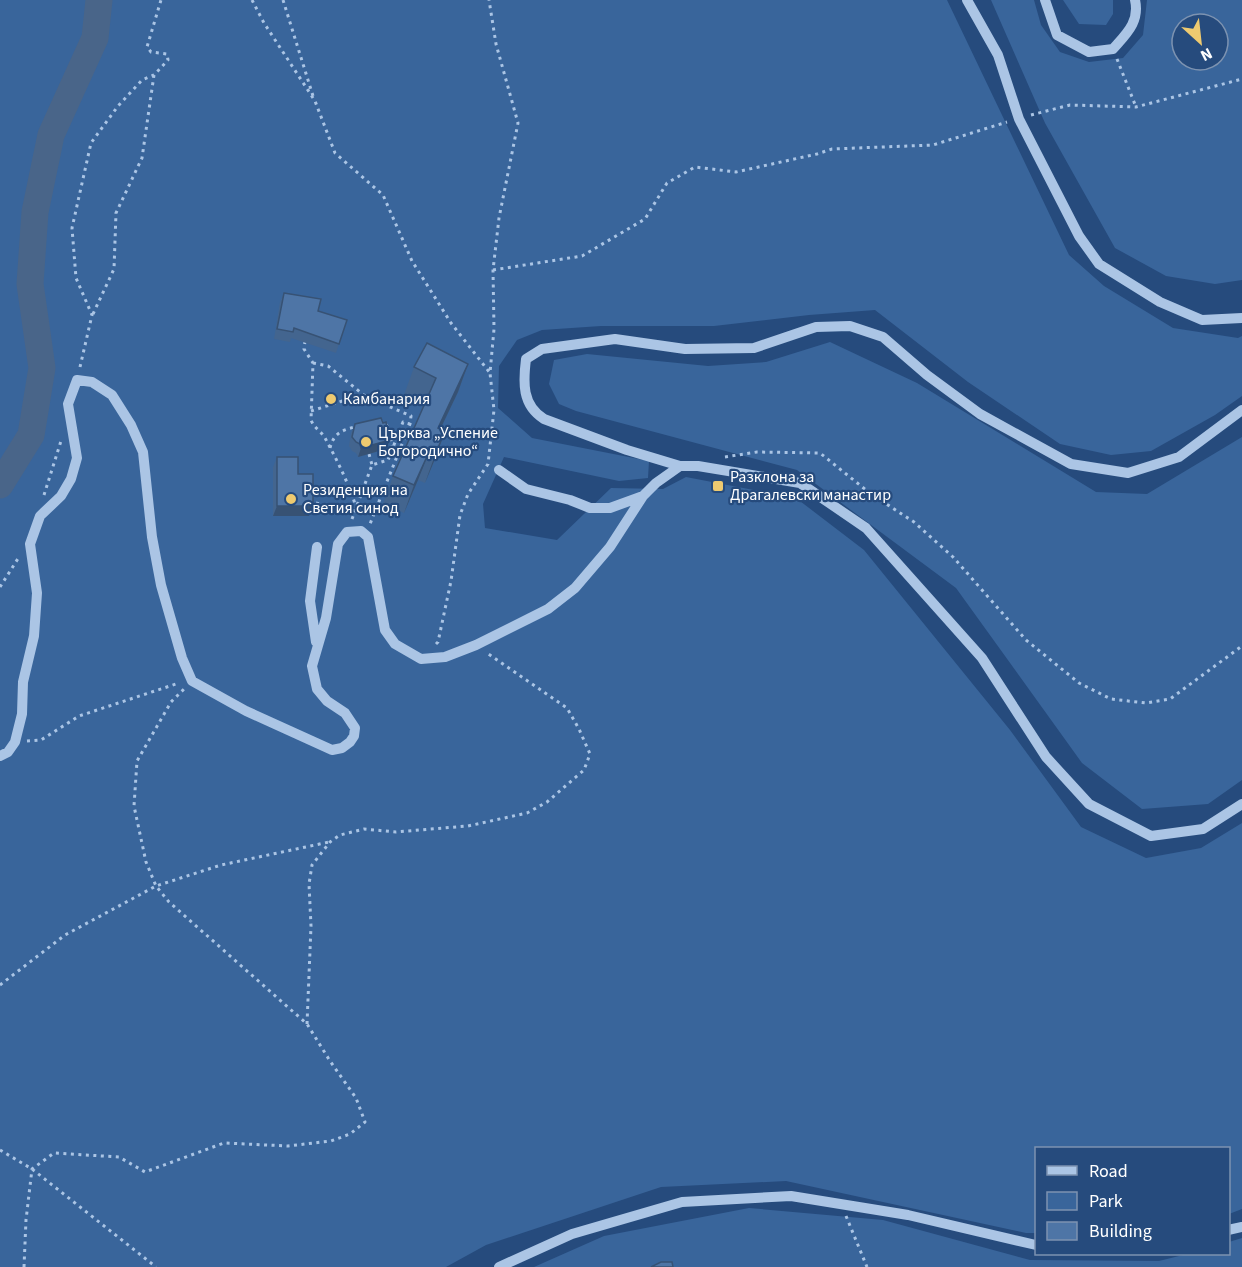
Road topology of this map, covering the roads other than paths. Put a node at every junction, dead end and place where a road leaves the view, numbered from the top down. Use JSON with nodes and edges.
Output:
{"nodes":[{"id":1,"x":967,"y":0,"type":"edge"},
{"id":2,"x":1045,"y":0,"type":"edge"},
{"id":3,"x":1135,"y":0,"type":"edge"},
{"id":4,"x":1242,"y":318,"type":"edge"},
{"id":5,"x":1242,"y":410,"type":"edge"},
{"id":6,"x":680,"y":466,"type":"junction"},
{"id":7,"x":499,"y":470,"type":"dead end"},
{"id":8,"x":643,"y":496,"type":"junction"},
{"id":9,"x":317,"y":547,"type":"dead end"},
{"id":10,"x":316,"y":649,"type":"junction"},
{"id":11,"x":0,"y":756,"type":"edge"},
{"id":12,"x":1242,"y":804,"type":"edge"},
{"id":13,"x":1035,"y":1245,"type":"edge"},
{"id":14,"x":499,"y":1267,"type":"edge"}],
"edges":[{"from":1,"to":4,"type":"street"},
{"from":2,"to":3,"type":"street"},
{"from":5,"to":6,"type":"street"},
{"from":6,"to":8,"type":"street"},
{"from":6,"to":12,"type":"street"},
{"from":7,"to":8,"type":"street"},
{"from":8,"to":10,"type":"street"},
{"from":9,"to":10,"type":"street"},
{"from":10,"to":11,"type":"street"},
{"from":13,"to":14,"type":"street"}]}
